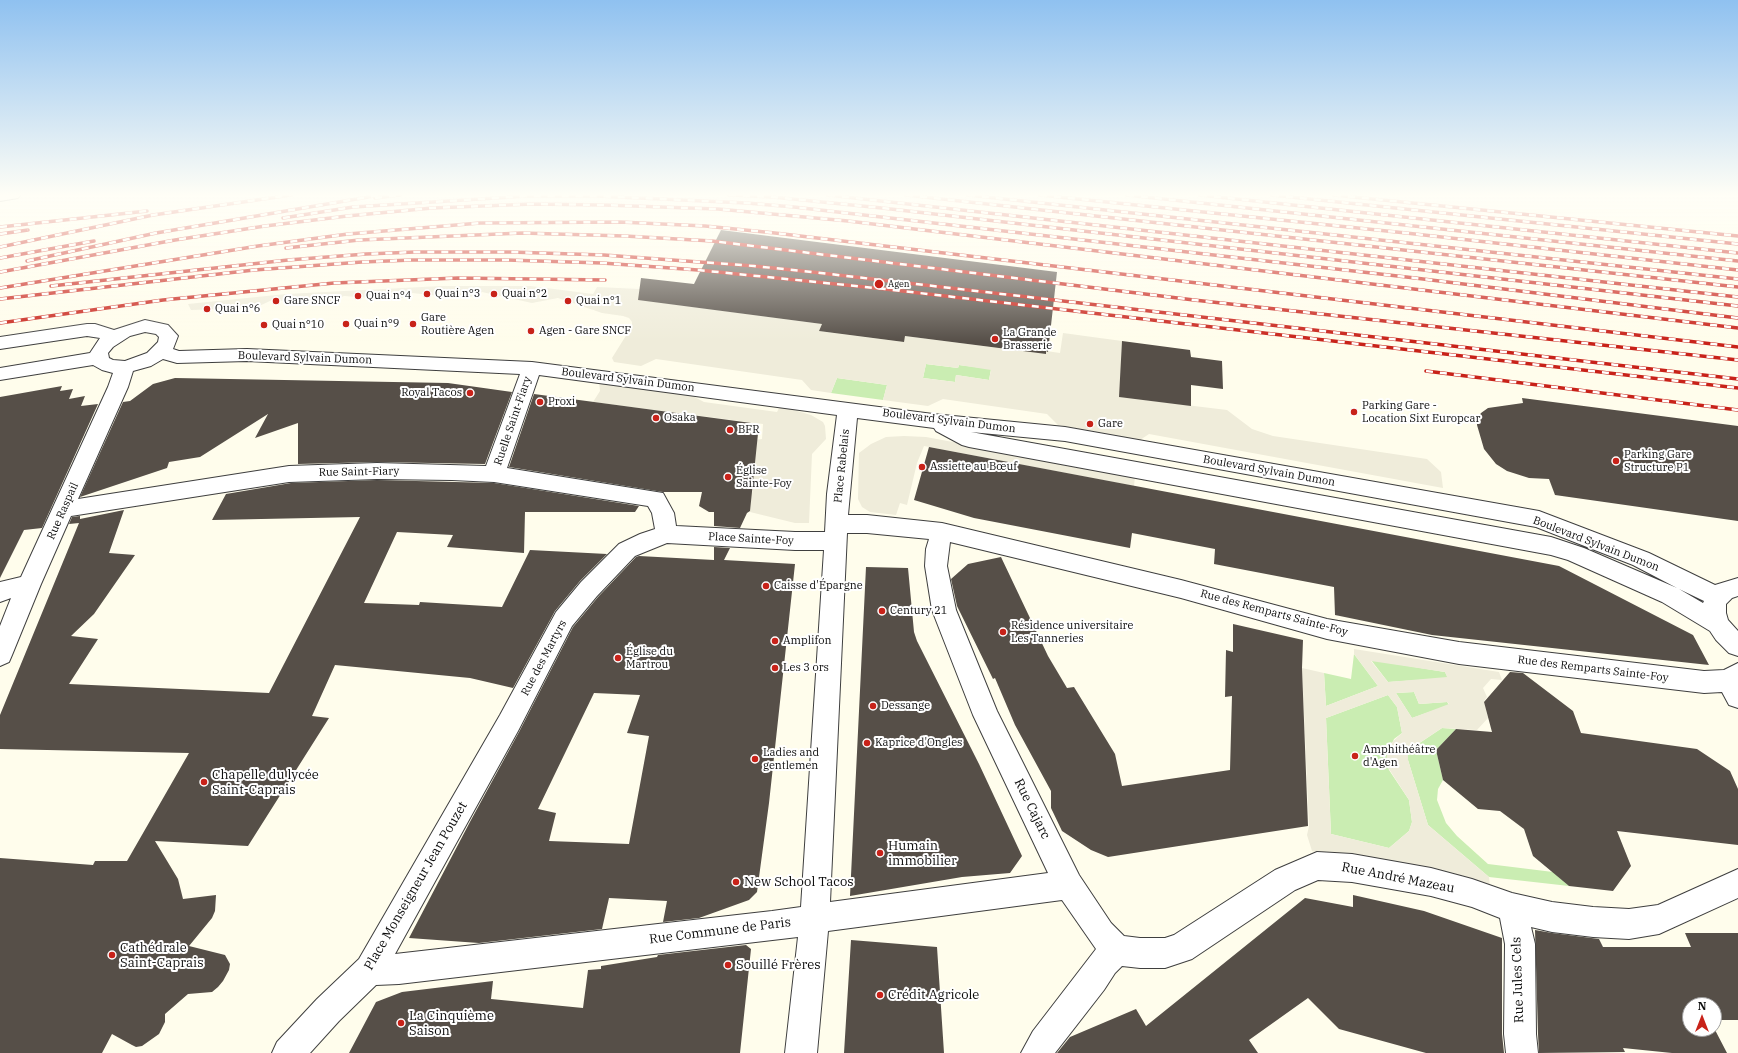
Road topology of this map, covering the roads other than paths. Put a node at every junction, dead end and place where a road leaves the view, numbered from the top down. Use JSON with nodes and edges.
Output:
{"nodes":[{"id":1,"x":114,"y":337,"type":"junction"},
{"id":2,"x":0,"y":343,"type":"edge"},
{"id":3,"x":162,"y":351,"type":"junction"},
{"id":4,"x":99,"y":357,"type":"junction"},
{"id":5,"x":125,"y":367,"type":"junction"},
{"id":6,"x":532,"y":368,"type":"junction"},
{"id":7,"x":0,"y":374,"type":"edge"},
{"id":8,"x":848,"y":409,"type":"junction"},
{"id":9,"x":939,"y":424,"type":"junction"},
{"id":10,"x":845,"y":435,"type":"junction"},
{"id":11,"x":494,"y":474,"type":"junction"},
{"id":12,"x":64,"y":509,"type":"junction"},
{"id":13,"x":836,"y":532,"type":"junction"},
{"id":14,"x":942,"y":532,"type":"junction"},
{"id":15,"x":667,"y":534,"type":"junction"},
{"id":16,"x":29,"y":584,"type":"junction"},
{"id":17,"x":1738,"y":587,"type":"edge"},
{"id":18,"x":0,"y":592,"type":"edge"},
{"id":19,"x":1717,"y":597,"type":"junction"},
{"id":20,"x":1718,"y":624,"type":"junction"},
{"id":21,"x":1738,"y":646,"type":"edge"},
{"id":22,"x":0,"y":655,"type":"edge"},
{"id":23,"x":1735,"y":684,"type":"edge"},
{"id":24,"x":510,"y":723,"type":"joint"},
{"id":25,"x":1738,"y":883,"type":"edge"},
{"id":26,"x":1069,"y":884,"type":"junction"},
{"id":27,"x":1512,"y":908,"type":"junction"},
{"id":28,"x":815,"y":919,"type":"junction"},
{"id":29,"x":1117,"y":950,"type":"junction"},
{"id":30,"x":370,"y":970,"type":"junction"},
{"id":31,"x":288,"y":1053,"type":"edge"},
{"id":32,"x":801,"y":1053,"type":"edge"},
{"id":33,"x":1037,"y":1053,"type":"edge"},
{"id":34,"x":1522,"y":1053,"type":"edge"}],
"edges":[{"from":1,"to":2,"type":"street"},
{"from":1,"to":3,"type":"street"},
{"from":1,"to":4,"type":"street"},
{"from":3,"to":5,"type":"street"},
{"from":3,"to":6,"type":"street","name":"Boulevard Sylvain Dumon"},
{"from":4,"to":5,"type":"street"},
{"from":4,"to":7,"type":"street"},
{"from":5,"to":12,"type":"street","name":"Rue Raspail"},
{"from":6,"to":8,"type":"street","name":"Boulevard Sylvain Dumon"},
{"from":6,"to":11,"type":"street","name":"Ruelle Saint-Fiary"},
{"from":8,"to":9,"type":"street","name":"Boulevard Sylvain Dumon"},
{"from":8,"to":10,"type":"street","name":"Place Rabelais"},
{"from":9,"to":10,"type":"street"},
{"from":9,"to":19,"type":"street","name":"Boulevard Sylvain Dumon"},
{"from":9,"to":20,"type":"street"},
{"from":10,"to":13,"type":"street","name":"Place Rabelais"},
{"from":11,"to":12,"type":"street","name":"Rue Saint-Fiary"},
{"from":11,"to":15,"type":"street","name":"Rue Saint-Fiary"},
{"from":12,"to":16,"type":"street","name":"Rue Raspail"},
{"from":13,"to":14,"type":"street","name":"Rue des Remparts Sainte-Foy"},
{"from":13,"to":15,"type":"street","name":"Place Sainte-Foy"},
{"from":13,"to":28,"type":"street","name":"Place Rabelais"},
{"from":14,"to":23,"type":"street","name":"Rue des Remparts Sainte-Foy"},
{"from":14,"to":26,"type":"street","name":"Rue Cajarc"},
{"from":15,"to":24,"type":"street","name":"Rue des Martyrs"},
{"from":16,"to":18,"type":"street"},
{"from":16,"to":22,"type":"street","name":"Rue Raspail"},
{"from":17,"to":19,"type":"street"},
{"from":19,"to":20,"type":"street"},
{"from":20,"to":21,"type":"street"},
{"from":24,"to":30,"type":"street","name":"Place Monseigneur Jean Pouzet"},
{"from":25,"to":27,"type":"street","name":"Rue André Mazeau"},
{"from":26,"to":28,"type":"street","name":"Rue Commune de Paris"},
{"from":26,"to":29,"type":"street","name":"Rue Cajarc"},
{"from":27,"to":29,"type":"street","name":"Rue André Mazeau"},
{"from":27,"to":34,"type":"street","name":"Rue Jules Cels"},
{"from":28,"to":30,"type":"street","name":"Rue Commune de Paris"},
{"from":28,"to":32,"type":"street","name":"Place Rabelais"},
{"from":29,"to":33,"type":"street"},
{"from":30,"to":31,"type":"street","name":"Place Monseigneur Jean Pouzet"}]}
